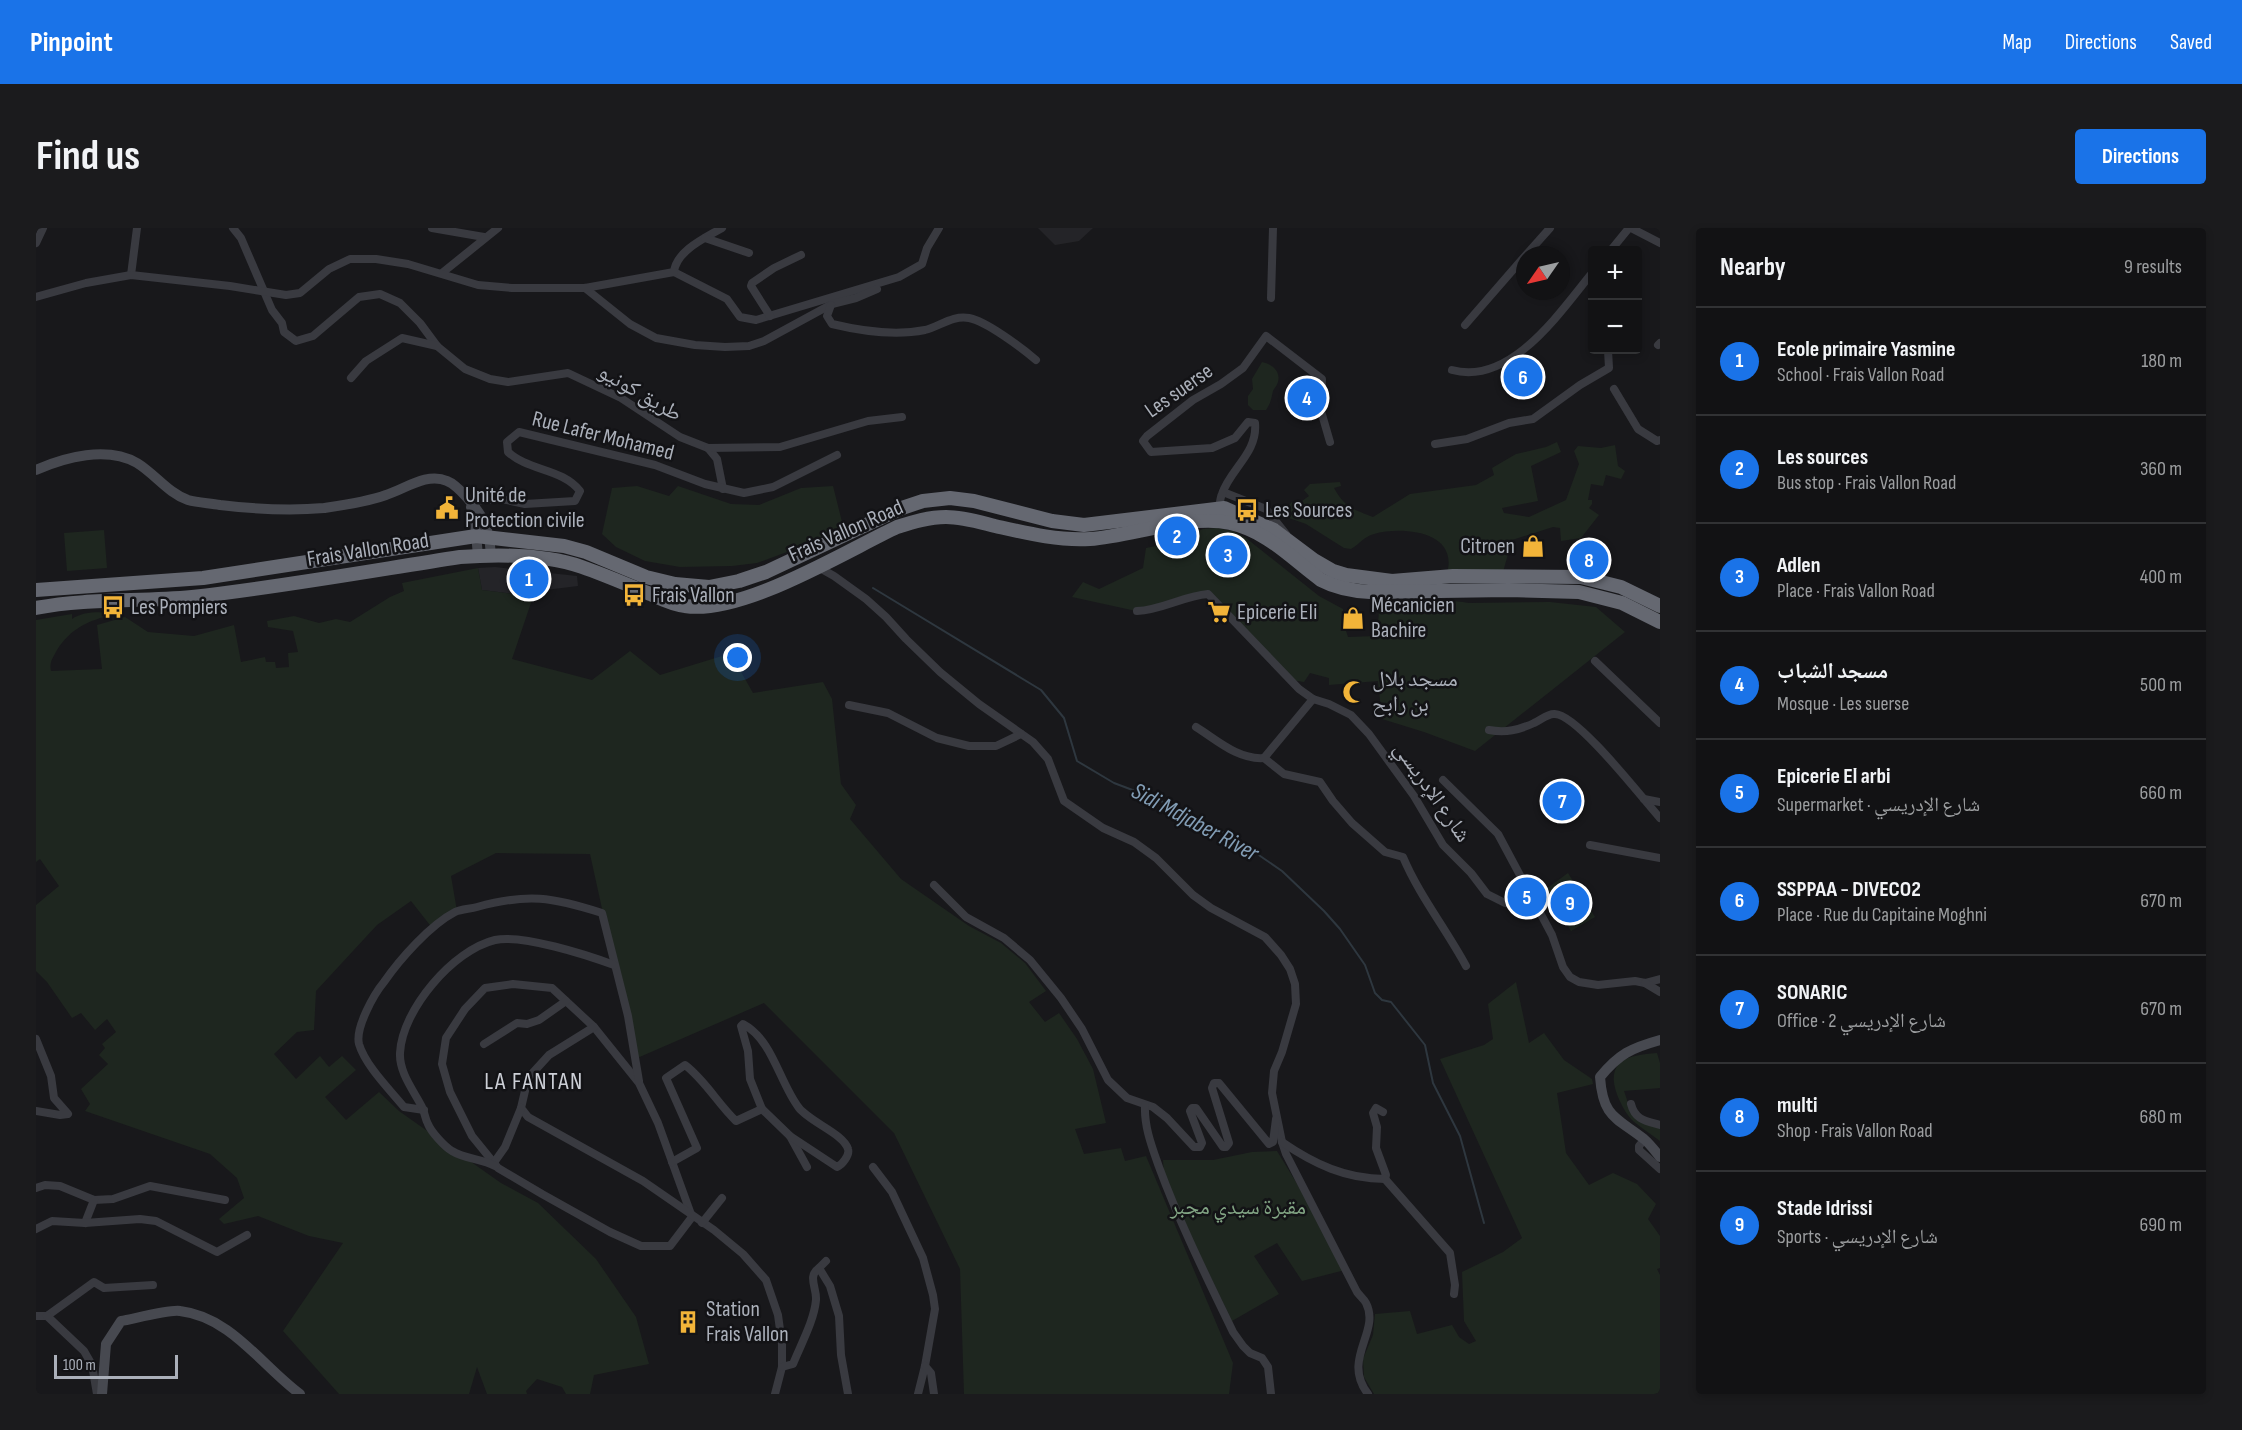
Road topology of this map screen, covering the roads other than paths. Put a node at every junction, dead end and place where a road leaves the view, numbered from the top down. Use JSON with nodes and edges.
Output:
{"nodes":[{"id":1,"x":43,"y":228,"type":"edge"},
{"id":2,"x":137,"y":228,"type":"edge"},
{"id":3,"x":233,"y":228,"type":"edge"},
{"id":4,"x":432,"y":228,"type":"edge"},
{"id":5,"x":498,"y":228,"type":"edge"},
{"id":6,"x":722,"y":228,"type":"edge"},
{"id":7,"x":939,"y":228,"type":"edge"},
{"id":8,"x":1273,"y":228,"type":"edge"},
{"id":9,"x":1550,"y":228,"type":"edge"},
{"id":10,"x":1630,"y":228,"type":"edge"},
{"id":11,"x":484,"y":237,"type":"junction"},
{"id":12,"x":705,"y":238,"type":"junction"},
{"id":13,"x":36,"y":243,"type":"edge"},
{"id":14,"x":1660,"y":243,"type":"edge"},
{"id":15,"x":1535,"y":246,"type":"edge"},
{"id":16,"x":1614,"y":246,"type":"edge"},
{"id":17,"x":749,"y":253,"type":"dead end"},
{"id":18,"x":801,"y":255,"type":"dead end"},
{"id":19,"x":1516,"y":267,"type":"edge"},
{"id":20,"x":674,"y":272,"type":"junction"},
{"id":21,"x":442,"y":273,"type":"junction"},
{"id":22,"x":131,"y":275,"type":"junction"},
{"id":23,"x":899,"y":277,"type":"junction"},
{"id":24,"x":1588,"y":279,"type":"edge"},
{"id":25,"x":585,"y":288,"type":"junction"},
{"id":26,"x":263,"y":290,"type":"junction"},
{"id":27,"x":36,"y":297,"type":"edge"},
{"id":28,"x":1272,"y":298,"type":"dead end"},
{"id":29,"x":832,"y":304,"type":"junction"},
{"id":30,"x":770,"y":316,"type":"junction"},
{"id":31,"x":1465,"y":325,"type":"dead end"},
{"id":32,"x":437,"y":346,"type":"junction"},
{"id":33,"x":1608,"y":354,"type":"edge"},
{"id":34,"x":1036,"y":360,"type":"dead end"},
{"id":35,"x":1452,"y":370,"type":"dead end"},
{"id":36,"x":351,"y":378,"type":"dead end"},
{"id":37,"x":1614,"y":389,"type":"dead end"},
{"id":38,"x":902,"y":417,"type":"dead end"},
{"id":39,"x":1660,"y":440,"type":"edge"},
{"id":40,"x":1330,"y":442,"type":"dead end"},
{"id":41,"x":1435,"y":444,"type":"dead end"},
{"id":42,"x":708,"y":448,"type":"junction"},
{"id":43,"x":837,"y":455,"type":"dead end"},
{"id":44,"x":36,"y":470,"type":"edge"},
{"id":45,"x":723,"y":489,"type":"junction"},
{"id":46,"x":1222,"y":492,"type":"junction"},
{"id":47,"x":469,"y":501,"type":"junction"},
{"id":48,"x":1220,"y":508,"type":"junction"},
{"id":49,"x":483,"y":536,"type":"junction"},
{"id":50,"x":462,"y":537,"type":"junction"},
{"id":51,"x":1297,"y":547,"type":"junction"},
{"id":52,"x":485,"y":556,"type":"junction"},
{"id":53,"x":460,"y":557,"type":"junction"},
{"id":54,"x":817,"y":566,"type":"junction"},
{"id":55,"x":36,"y":590,"type":"edge"},
{"id":56,"x":1660,"y":606,"type":"edge"},
{"id":57,"x":36,"y":608,"type":"edge"},
{"id":58,"x":1137,"y":611,"type":"dead end"},
{"id":59,"x":1660,"y":622,"type":"edge"},
{"id":60,"x":1595,"y":661,"type":"dead end"},
{"id":61,"x":1313,"y":699,"type":"junction"},
{"id":62,"x":849,"y":705,"type":"dead end"},
{"id":63,"x":1660,"y":723,"type":"edge"},
{"id":64,"x":1196,"y":727,"type":"dead end"},
{"id":65,"x":1489,"y":730,"type":"dead end"},
{"id":66,"x":1022,"y":734,"type":"junction"},
{"id":67,"x":1264,"y":758,"type":"junction"},
{"id":68,"x":1443,"y":780,"type":"dead end"},
{"id":69,"x":1643,"y":799,"type":"junction"},
{"id":70,"x":1660,"y":802,"type":"edge"},
{"id":71,"x":1660,"y":818,"type":"edge"},
{"id":72,"x":1590,"y":845,"type":"dead end"},
{"id":73,"x":1660,"y":858,"type":"edge"},
{"id":74,"x":934,"y":885,"type":"dead end"},
{"id":75,"x":1540,"y":912,"type":"junction"},
{"id":76,"x":614,"y":965,"type":"junction"},
{"id":77,"x":1466,"y":966,"type":"dead end"},
{"id":78,"x":1660,"y":979,"type":"edge"},
{"id":79,"x":1645,"y":983,"type":"junction"},
{"id":80,"x":1660,"y":992,"type":"edge"},
{"id":81,"x":566,"y":1001,"type":"junction"},
{"id":82,"x":594,"y":1027,"type":"junction"},
{"id":83,"x":36,"y":1039,"type":"edge"},
{"id":84,"x":1660,"y":1040,"type":"edge"},
{"id":85,"x":484,"y":1044,"type":"dead end"},
{"id":86,"x":639,"y":1083,"type":"junction"},
{"id":87,"x":1631,"y":1104,"type":"dead end"},
{"id":88,"x":1145,"y":1105,"type":"junction"},
{"id":89,"x":521,"y":1108,"type":"junction"},
{"id":90,"x":762,"y":1109,"type":"junction"},
{"id":91,"x":424,"y":1110,"type":"junction"},
{"id":92,"x":36,"y":1111,"type":"edge"},
{"id":93,"x":1383,"y":1112,"type":"dead end"},
{"id":94,"x":1276,"y":1115,"type":"junction"},
{"id":95,"x":1660,"y":1125,"type":"edge"},
{"id":96,"x":790,"y":1136,"type":"junction"},
{"id":97,"x":1644,"y":1140,"type":"junction"},
{"id":98,"x":1282,"y":1142,"type":"junction"},
{"id":99,"x":1660,"y":1157,"type":"edge"},
{"id":100,"x":672,"y":1162,"type":"junction"},
{"id":101,"x":495,"y":1165,"type":"junction"},
{"id":102,"x":807,"y":1167,"type":"dead end"},
{"id":103,"x":873,"y":1167,"type":"dead end"},
{"id":104,"x":1660,"y":1169,"type":"edge"},
{"id":105,"x":1385,"y":1179,"type":"junction"},
{"id":106,"x":36,"y":1188,"type":"edge"},
{"id":107,"x":722,"y":1198,"type":"dead end"},
{"id":108,"x":94,"y":1200,"type":"junction"},
{"id":109,"x":225,"y":1200,"type":"dead end"},
{"id":110,"x":692,"y":1217,"type":"junction"},
{"id":111,"x":85,"y":1223,"type":"junction"},
{"id":112,"x":702,"y":1223,"type":"junction"},
{"id":113,"x":36,"y":1229,"type":"edge"},
{"id":114,"x":247,"y":1235,"type":"dead end"},
{"id":115,"x":826,"y":1261,"type":"dead end"},
{"id":116,"x":819,"y":1268,"type":"junction"},
{"id":117,"x":153,"y":1285,"type":"dead end"},
{"id":118,"x":1454,"y":1293,"type":"dead end"},
{"id":119,"x":36,"y":1316,"type":"edge"},
{"id":120,"x":47,"y":1316,"type":"junction"},
{"id":121,"x":793,"y":1364,"type":"junction"},
{"id":122,"x":925,"y":1366,"type":"junction"},
{"id":123,"x":782,"y":1367,"type":"junction"},
{"id":124,"x":778,"y":1384,"type":"junction"},
{"id":125,"x":97,"y":1394,"type":"edge"},
{"id":126,"x":102,"y":1394,"type":"edge"},
{"id":127,"x":300,"y":1394,"type":"edge"},
{"id":128,"x":775,"y":1394,"type":"edge"},
{"id":129,"x":848,"y":1394,"type":"edge"},
{"id":130,"x":918,"y":1394,"type":"edge"},
{"id":131,"x":934,"y":1394,"type":"edge"},
{"id":132,"x":1271,"y":1394,"type":"edge"},
{"id":133,"x":1368,"y":1394,"type":"edge"}],
"edges":[{"from":1,"to":13,"type":"street"},
{"from":2,"to":22,"type":"street"},
{"from":3,"to":26,"type":"street"},
{"from":4,"to":11,"type":"street"},
{"from":5,"to":11,"type":"street"},
{"from":6,"to":12,"type":"street"},
{"from":7,"to":23,"type":"street"},
{"from":8,"to":28,"type":"street"},
{"from":9,"to":15,"type":"street"},
{"from":10,"to":14,"type":"street"},
{"from":10,"to":16,"type":"street"},
{"from":11,"to":21,"type":"street"},
{"from":12,"to":17,"type":"street"},
{"from":12,"to":20,"type":"street"},
{"from":18,"to":30,"type":"street"},
{"from":19,"to":31,"type":"street"},
{"from":20,"to":25,"type":"street"},
{"from":20,"to":30,"type":"street"},
{"from":21,"to":25,"type":"street"},
{"from":21,"to":26,"type":"street"},
{"from":22,"to":26,"type":"street"},
{"from":22,"to":27,"type":"street"},
{"from":23,"to":29,"type":"street"},
{"from":23,"to":30,"type":"street"},
{"from":24,"to":35,"type":"street"},
{"from":25,"to":29,"type":"street"},
{"from":26,"to":32,"type":"street","name":"طريق كونيو"},
{"from":29,"to":34,"type":"street"},
{"from":32,"to":36,"type":"street"},
{"from":32,"to":42,"type":"street","name":"طريق كونيو"},
{"from":33,"to":41,"type":"street"},
{"from":37,"to":39,"type":"street"},
{"from":38,"to":42,"type":"street"},
{"from":40,"to":46,"type":"street","name":"Les suerse"},
{"from":42,"to":45,"type":"street"},
{"from":43,"to":45,"type":"street"},
{"from":44,"to":47,"type":"street"},
{"from":45,"to":47,"type":"street","name":"Rue Lafer Mohamed"},
{"from":46,"to":48,"type":"street","name":"Les suerse"},
{"from":46,"to":51,"type":"street"},
{"from":47,"to":49,"type":"street"},
{"from":48,"to":49,"type":"highway","name":"Frais Vallon Road"},
{"from":48,"to":51,"type":"highway","name":"Frais Vallon Road"},
{"from":49,"to":50,"type":"highway","name":"Frais Vallon Road"},
{"from":49,"to":52,"type":"street"},
{"from":50,"to":53,"type":"highway"},
{"from":50,"to":55,"type":"highway","name":"Frais Vallon Road"},
{"from":51,"to":56,"type":"highway","name":"Frais Vallon Road"},
{"from":52,"to":53,"type":"highway","name":"Frais Vallon Road"},
{"from":52,"to":54,"type":"highway","name":"Frais Vallon Road"},
{"from":53,"to":57,"type":"highway","name":"Frais Vallon Road"},
{"from":54,"to":59,"type":"highway","name":"Frais Vallon Road"},
{"from":54,"to":66,"type":"street"},
{"from":58,"to":61,"type":"street","name":"شارع الإدريسي"},
{"from":60,"to":63,"type":"street"},
{"from":61,"to":67,"type":"street"},
{"from":61,"to":75,"type":"street","name":"شارع الإدريسي"},
{"from":62,"to":66,"type":"street"},
{"from":64,"to":67,"type":"street"},
{"from":65,"to":69,"type":"street"},
{"from":66,"to":94,"type":"street"},
{"from":67,"to":77,"type":"street"},
{"from":68,"to":75,"type":"street","name":"شارع الإدريسي"},
{"from":69,"to":70,"type":"street"},
{"from":69,"to":71,"type":"street"},
{"from":72,"to":73,"type":"street"},
{"from":74,"to":88,"type":"street"},
{"from":75,"to":79,"type":"street","name":"شارع الإدريسي"},
{"from":76,"to":86,"type":"street"},
{"from":76,"to":91,"type":"street"},
{"from":76,"to":91,"type":"street"},
{"from":78,"to":79,"type":"street","name":"شارع الإدريسي"},
{"from":79,"to":80,"type":"street"},
{"from":81,"to":82,"type":"street"},
{"from":81,"to":85,"type":"street"},
{"from":81,"to":101,"type":"street"},
{"from":82,"to":86,"type":"street"},
{"from":82,"to":89,"type":"street"},
{"from":83,"to":92,"type":"street"},
{"from":84,"to":97,"type":"street"},
{"from":86,"to":100,"type":"street"},
{"from":87,"to":95,"type":"street"},
{"from":88,"to":94,"type":"street"},
{"from":88,"to":132,"type":"street"},
{"from":89,"to":101,"type":"street"},
{"from":89,"to":110,"type":"street"},
{"from":90,"to":96,"type":"street"},
{"from":90,"to":96,"type":"street"},
{"from":90,"to":100,"type":"street"},
{"from":91,"to":101,"type":"street"},
{"from":93,"to":105,"type":"street"},
{"from":94,"to":98,"type":"street"},
{"from":96,"to":102,"type":"street"},
{"from":97,"to":99,"type":"street"},
{"from":97,"to":104,"type":"street"},
{"from":98,"to":105,"type":"street"},
{"from":98,"to":133,"type":"street"},
{"from":100,"to":110,"type":"street"},
{"from":101,"to":110,"type":"street"},
{"from":103,"to":122,"type":"street"},
{"from":105,"to":118,"type":"street"},
{"from":106,"to":108,"type":"street"},
{"from":107,"to":112,"type":"street"},
{"from":108,"to":109,"type":"street"},
{"from":108,"to":111,"type":"street"},
{"from":110,"to":112,"type":"street"},
{"from":111,"to":113,"type":"street"},
{"from":111,"to":114,"type":"street"},
{"from":112,"to":123,"type":"street"},
{"from":115,"to":116,"type":"street"},
{"from":116,"to":121,"type":"street"},
{"from":116,"to":129,"type":"street"},
{"from":117,"to":120,"type":"street"},
{"from":119,"to":120,"type":"street"},
{"from":120,"to":125,"type":"street"},
{"from":121,"to":123,"type":"street"},
{"from":121,"to":124,"type":"street"},
{"from":122,"to":130,"type":"street"},
{"from":122,"to":131,"type":"street"},
{"from":123,"to":124,"type":"street"},
{"from":124,"to":128,"type":"street"},
{"from":126,"to":127,"type":"street"}]}
